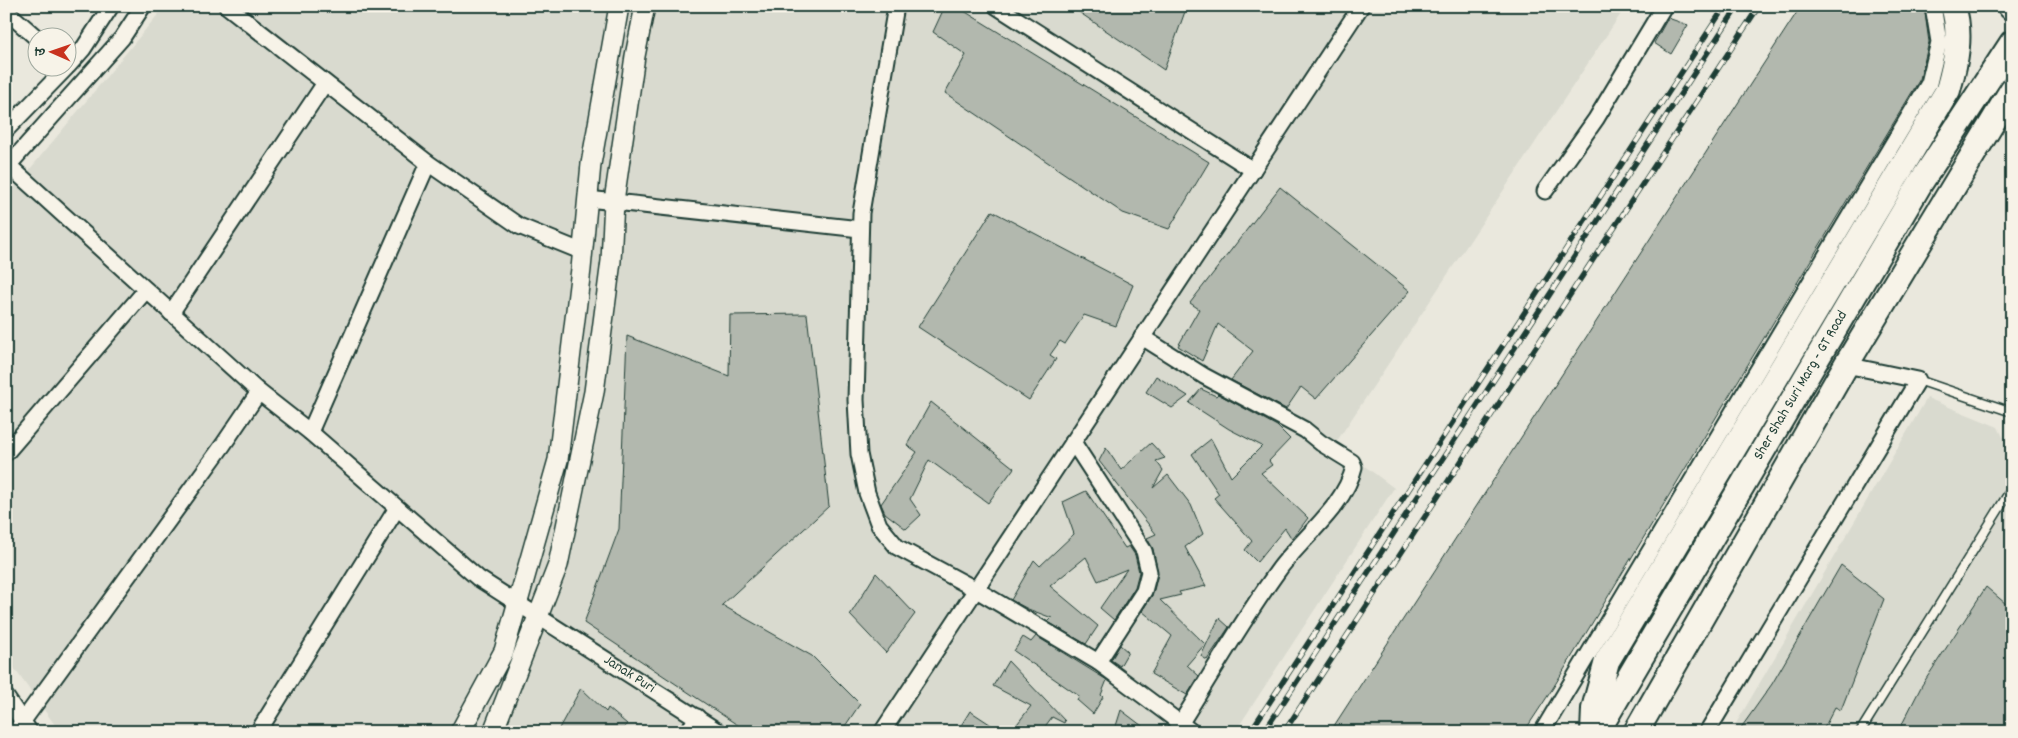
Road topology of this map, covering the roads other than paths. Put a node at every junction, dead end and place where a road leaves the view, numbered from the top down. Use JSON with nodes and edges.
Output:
{"nodes":[{"id":1,"x":111,"y":6,"type":"edge"},
{"id":2,"x":143,"y":6,"type":"edge"},
{"id":3,"x":226,"y":6,"type":"edge"},
{"id":4,"x":619,"y":6,"type":"edge"},
{"id":5,"x":645,"y":6,"type":"edge"},
{"id":6,"x":896,"y":6,"type":"edge"},
{"id":7,"x":996,"y":6,"type":"edge"},
{"id":8,"x":1361,"y":6,"type":"edge"},
{"id":9,"x":1664,"y":6,"type":"edge"},
{"id":10,"x":1933,"y":6,"type":"edge"},
{"id":11,"x":1953,"y":6,"type":"edge"},
{"id":12,"x":6,"y":11,"type":"edge"},
{"id":13,"x":28,"y":30,"type":"edge"},
{"id":14,"x":2012,"y":43,"type":"edge"},
{"id":15,"x":78,"y":54,"type":"edge"},
{"id":16,"x":55,"y":78,"type":"edge"},
{"id":17,"x":325,"y":83,"type":"junction"},
{"id":18,"x":2012,"y":90,"type":"edge"},
{"id":19,"x":2012,"y":123,"type":"edge"},
{"id":20,"x":7,"y":128,"type":"edge"},
{"id":21,"x":1987,"y":131,"type":"junction"},
{"id":22,"x":428,"y":162,"type":"junction"},
{"id":23,"x":7,"y":165,"type":"edge"},
{"id":24,"x":1253,"y":170,"type":"junction"},
{"id":25,"x":1545,"y":191,"type":"dead end"},
{"id":26,"x":588,"y":199,"type":"junction"},
{"id":27,"x":614,"y":201,"type":"junction"},
{"id":28,"x":860,"y":229,"type":"junction"},
{"id":29,"x":583,"y":252,"type":"junction"},
{"id":30,"x":146,"y":290,"type":"junction"},
{"id":31,"x":171,"y":313,"type":"junction"},
{"id":32,"x":1142,"y":337,"type":"junction"},
{"id":33,"x":1846,"y":364,"type":"junction"},
{"id":34,"x":1918,"y":380,"type":"junction"},
{"id":35,"x":259,"y":392,"type":"junction"},
{"id":36,"x":2012,"y":412,"type":"edge"},
{"id":37,"x":310,"y":432,"type":"junction"},
{"id":38,"x":1073,"y":442,"type":"junction"},
{"id":39,"x":6,"y":453,"type":"edge"},
{"id":40,"x":2012,"y":488,"type":"edge"},
{"id":41,"x":397,"y":508,"type":"junction"},
{"id":42,"x":975,"y":589,"type":"junction"},
{"id":43,"x":518,"y":602,"type":"junction"},
{"id":44,"x":540,"y":616,"type":"junction"},
{"id":45,"x":1098,"y":662,"type":"junction"},
{"id":46,"x":6,"y":697,"type":"edge"},
{"id":47,"x":697,"y":717,"type":"junction"},
{"id":48,"x":22,"y":728,"type":"edge"},
{"id":49,"x":1182,"y":729,"type":"edge"},
{"id":50,"x":258,"y":732,"type":"edge"},
{"id":51,"x":460,"y":732,"type":"edge"},
{"id":52,"x":493,"y":732,"type":"edge"},
{"id":53,"x":688,"y":732,"type":"edge"},
{"id":54,"x":719,"y":732,"type":"edge"},
{"id":55,"x":882,"y":732,"type":"edge"},
{"id":56,"x":1542,"y":732,"type":"edge"},
{"id":57,"x":1593,"y":732,"type":"edge"},
{"id":58,"x":1597,"y":732,"type":"edge"},
{"id":59,"x":1636,"y":732,"type":"edge"},
{"id":60,"x":1707,"y":732,"type":"edge"},
{"id":61,"x":1860,"y":732,"type":"edge"}],
"edges":[{"from":1,"to":15,"type":"street"},
{"from":2,"to":23,"type":"street"},
{"from":3,"to":17,"type":"street"},
{"from":4,"to":26,"type":"street"},
{"from":5,"to":27,"type":"street"},
{"from":6,"to":28,"type":"street"},
{"from":7,"to":24,"type":"street"},
{"from":8,"to":24,"type":"street"},
{"from":9,"to":25,"type":"street"},
{"from":10,"to":56,"type":"street"},
{"from":11,"to":57,"type":"main road"},
{"from":12,"to":13,"type":"street"},
{"from":14,"to":58,"type":"main road","name":"Sher Shah Suri Marg - GT Road"},
{"from":16,"to":20,"type":"street"},
{"from":17,"to":22,"type":"street"},
{"from":17,"to":31,"type":"street"},
{"from":18,"to":21,"type":"main road","name":"Sher Shah Suri Marg - GT Road"},
{"from":19,"to":21,"type":"main road"},
{"from":21,"to":33,"type":"main road","name":"Sher Shah Suri Marg - GT Road"},
{"from":22,"to":29,"type":"street"},
{"from":22,"to":37,"type":"street"},
{"from":23,"to":30,"type":"street","name":"Janak Puri"},
{"from":24,"to":32,"type":"street"},
{"from":26,"to":27,"type":"street"},
{"from":26,"to":29,"type":"street"},
{"from":27,"to":28,"type":"street"},
{"from":27,"to":44,"type":"street"},
{"from":28,"to":42,"type":"street"},
{"from":29,"to":43,"type":"street"},
{"from":30,"to":31,"type":"street","name":"Janak Puri"},
{"from":30,"to":39,"type":"street"},
{"from":31,"to":35,"type":"street","name":"Janak Puri"},
{"from":32,"to":38,"type":"street"},
{"from":32,"to":49,"type":"street"},
{"from":33,"to":34,"type":"street"},
{"from":33,"to":59,"type":"main road","name":"Sher Shah Suri Marg - GT Road"},
{"from":34,"to":36,"type":"lane"},
{"from":34,"to":60,"type":"street"},
{"from":35,"to":37,"type":"street","name":"Janak Puri"},
{"from":35,"to":48,"type":"street"},
{"from":37,"to":41,"type":"street","name":"Janak Puri"},
{"from":38,"to":42,"type":"street"},
{"from":38,"to":45,"type":"street"},
{"from":40,"to":61,"type":"lane"},
{"from":41,"to":43,"type":"street","name":"Janak Puri"},
{"from":41,"to":50,"type":"street"},
{"from":42,"to":45,"type":"street"},
{"from":42,"to":55,"type":"street"},
{"from":43,"to":44,"type":"street","name":"Janak Puri"},
{"from":43,"to":51,"type":"street"},
{"from":44,"to":47,"type":"street","name":"Janak Puri"},
{"from":44,"to":52,"type":"street"},
{"from":45,"to":49,"type":"street"},
{"from":46,"to":48,"type":"street"},
{"from":47,"to":53,"type":"street"},
{"from":47,"to":54,"type":"street","name":"Janak Puri"}]}
